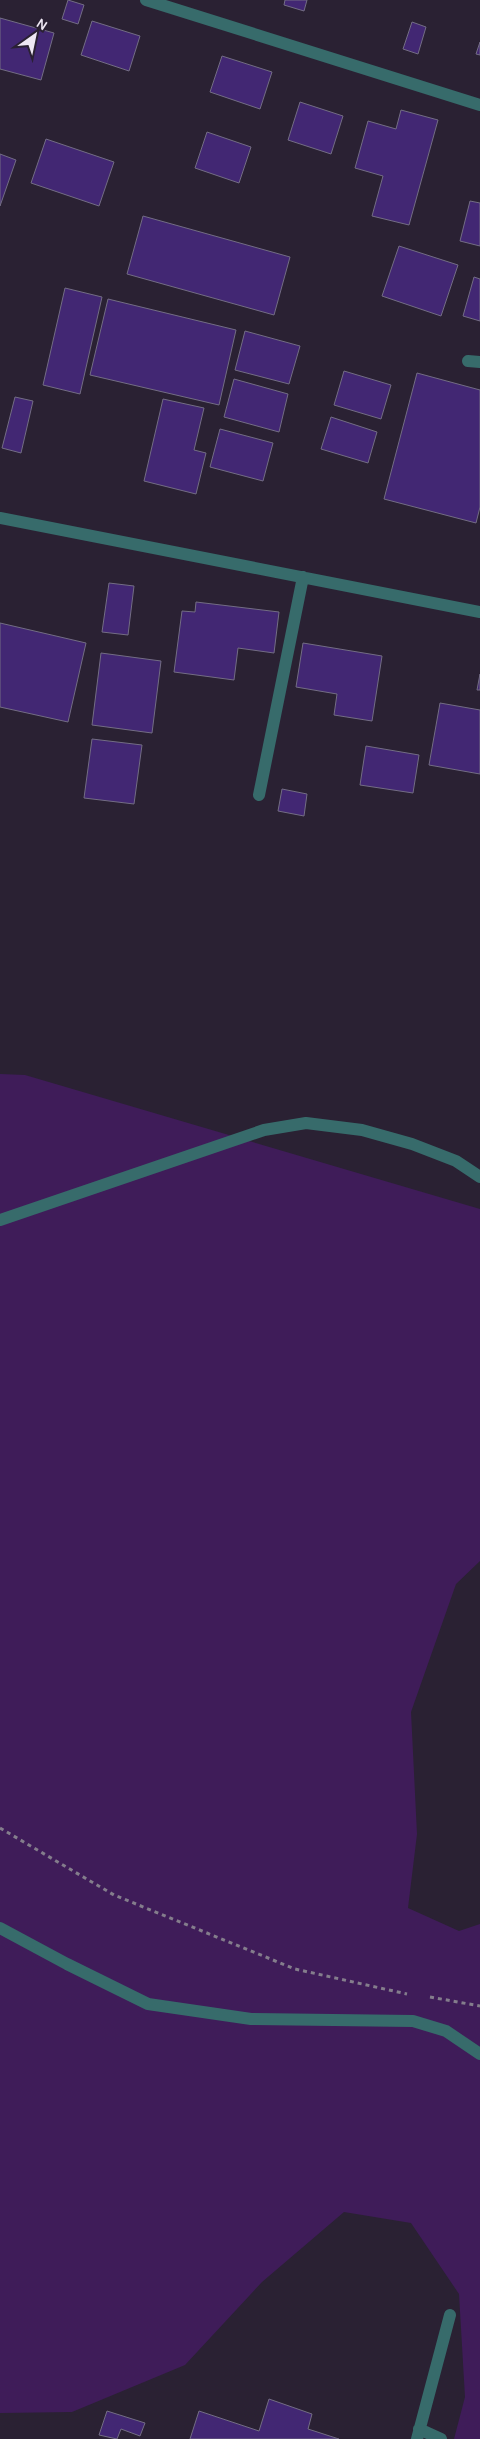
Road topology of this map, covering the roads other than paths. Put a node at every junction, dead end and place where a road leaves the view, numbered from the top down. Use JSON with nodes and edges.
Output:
{"nodes":[{"id":1,"x":146,"y":0,"type":"edge"},
{"id":2,"x":480,"y":105,"type":"edge"},
{"id":3,"x":0,"y":518,"type":"edge"},
{"id":4,"x":303,"y":577,"type":"junction"},
{"id":5,"x":480,"y":612,"type":"edge"},
{"id":6,"x":259,"y":795,"type":"dead end"},
{"id":7,"x":480,"y":1177,"type":"edge"},
{"id":8,"x":0,"y":1220,"type":"edge"},
{"id":9,"x":0,"y":1928,"type":"edge"},
{"id":10,"x":480,"y":2054,"type":"edge"},
{"id":11,"x":450,"y":2315,"type":"dead end"},
{"id":12,"x":418,"y":2434,"type":"edge"},
{"id":13,"x":442,"y":2439,"type":"edge"}],
"edges":[{"from":1,"to":2,"type":"street"},
{"from":3,"to":4,"type":"street"},
{"from":4,"to":5,"type":"street"},
{"from":4,"to":6,"type":"street"},
{"from":7,"to":8,"type":"street"},
{"from":9,"to":10,"type":"street"},
{"from":11,"to":12,"type":"street"},
{"from":12,"to":13,"type":"street"}]}
